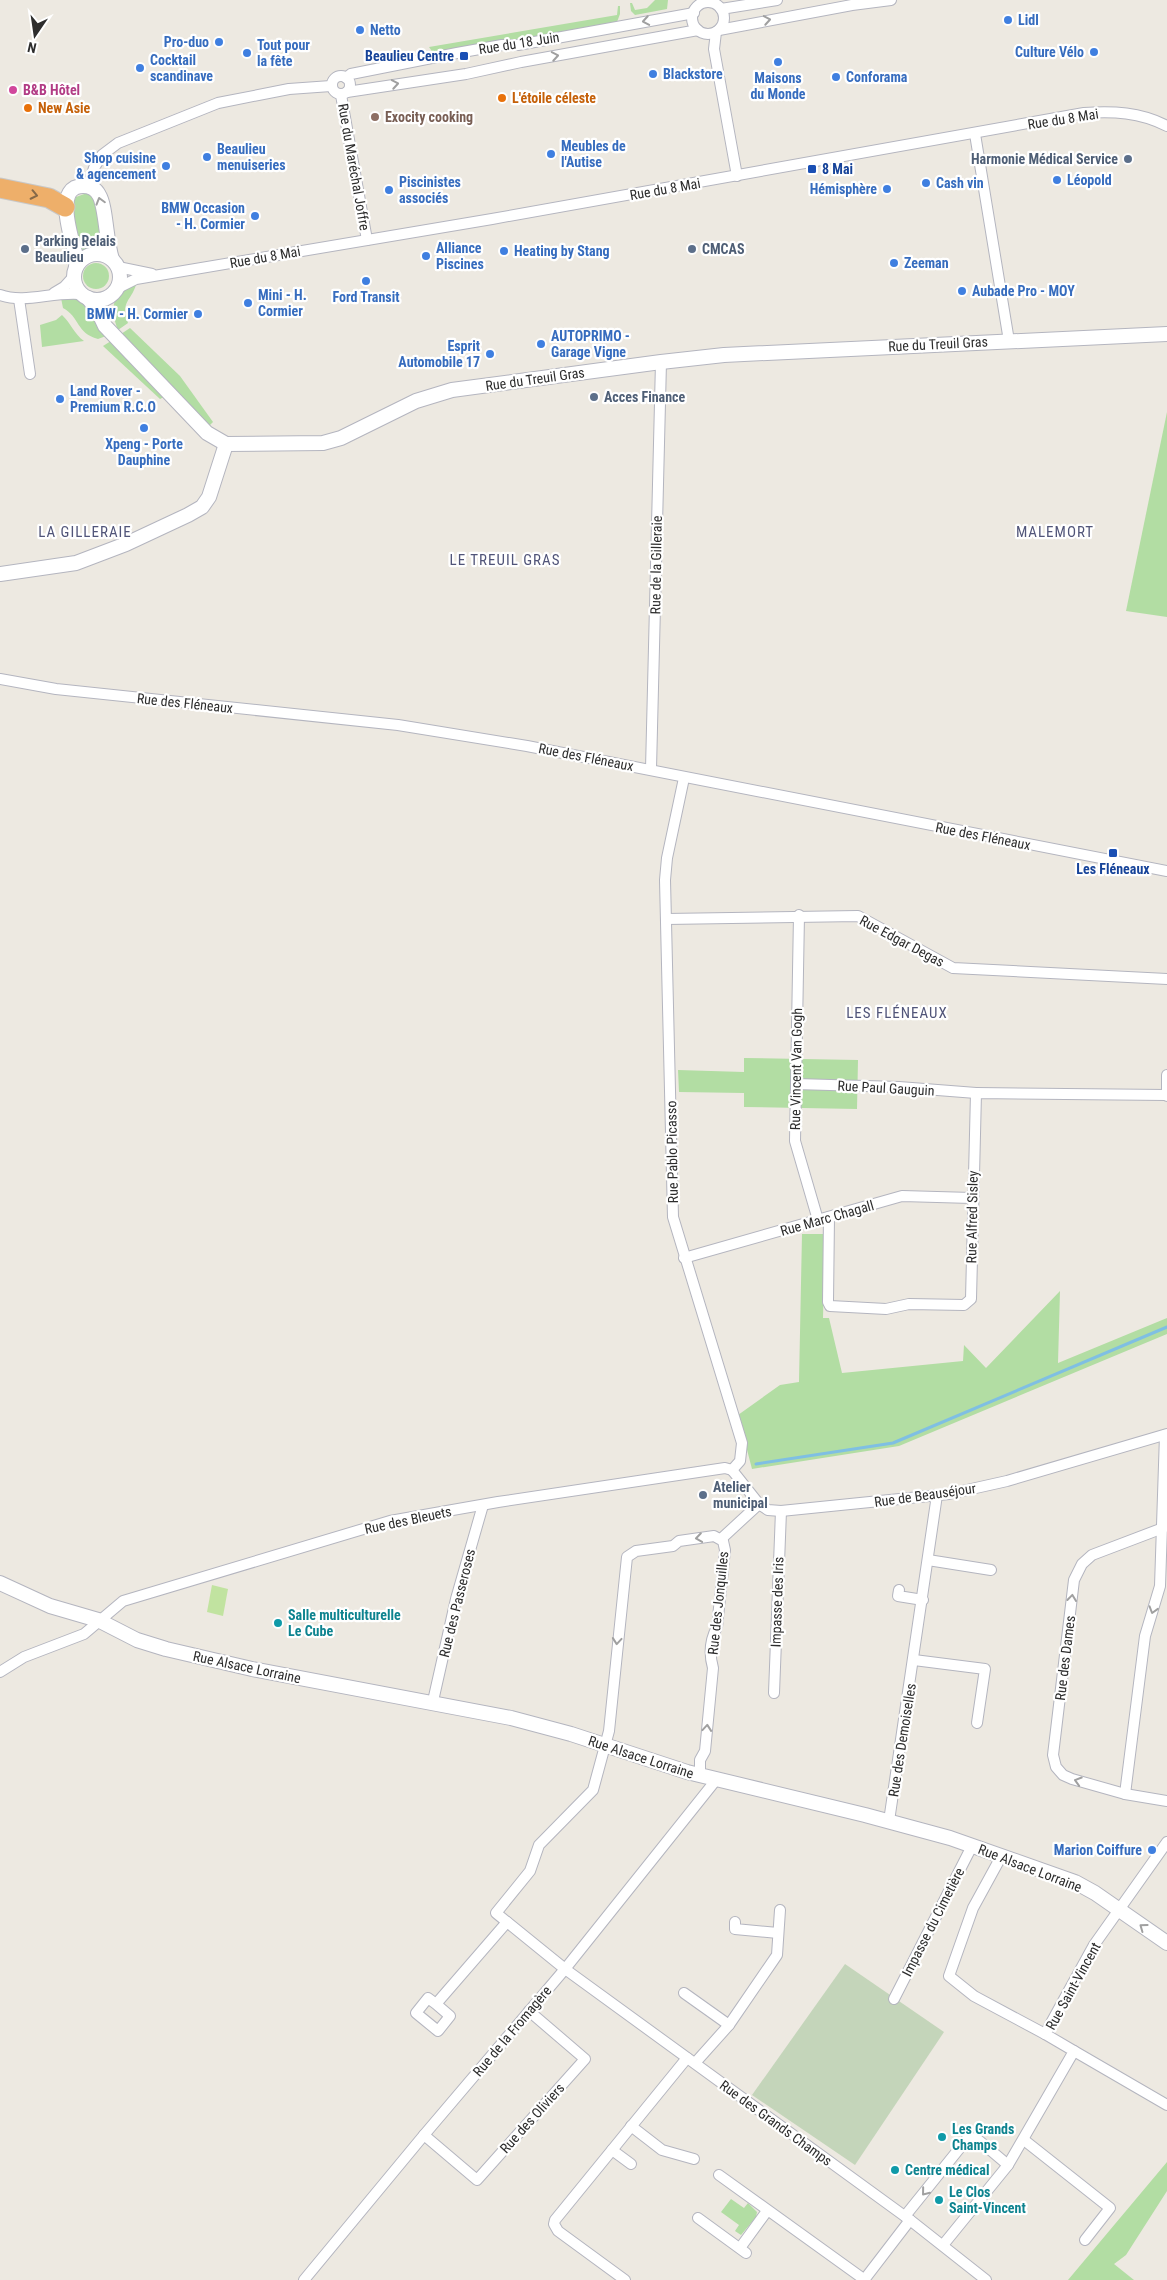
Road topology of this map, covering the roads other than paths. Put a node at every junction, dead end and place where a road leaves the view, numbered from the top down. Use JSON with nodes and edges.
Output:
{"nodes":[{"id":1,"x":777,"y":0,"type":"edge"},
{"id":2,"x":891,"y":0,"type":"edge"},
{"id":3,"x":710,"y":2,"type":"edge"},
{"id":4,"x":696,"y":7,"type":"edge"},
{"id":5,"x":721,"y":9,"type":"junction"},
{"id":6,"x":718,"y":31,"type":"junction"},
{"id":7,"x":701,"y":32,"type":"junction"},
{"id":8,"x":714,"y":50,"type":"junction"},
{"id":9,"x":346,"y":78,"type":"junction"},
{"id":10,"x":331,"y":86,"type":"junction"},
{"id":11,"x":344,"y":94,"type":"junction"},
{"id":12,"x":1167,"y":126,"type":"edge"},
{"id":13,"x":975,"y":134,"type":"junction"},
{"id":14,"x":737,"y":176,"type":"junction"},
{"id":15,"x":88,"y":186,"type":"junction"},
{"id":16,"x":0,"y":188,"type":"edge"},
{"id":17,"x":65,"y":207,"type":"junction"},
{"id":18,"x":367,"y":240,"type":"junction"},
{"id":19,"x":115,"y":263,"type":"junction"},
{"id":20,"x":75,"y":271,"type":"junction"},
{"id":21,"x":160,"y":275,"type":"junction"},
{"id":22,"x":114,"y":292,"type":"junction"},
{"id":23,"x":54,"y":294,"type":"junction"},
{"id":24,"x":0,"y":295,"type":"edge"},
{"id":25,"x":85,"y":296,"type":"junction"},
{"id":26,"x":19,"y":299,"type":"junction"},
{"id":27,"x":1167,"y":334,"type":"edge"},
{"id":28,"x":114,"y":336,"type":"junction"},
{"id":29,"x":1008,"y":341,"type":"junction"},
{"id":30,"x":661,"y":362,"type":"junction"},
{"id":31,"x":30,"y":374,"type":"dead end"},
{"id":32,"x":226,"y":444,"type":"junction"},
{"id":33,"x":0,"y":574,"type":"edge"},
{"id":34,"x":0,"y":679,"type":"edge"},
{"id":35,"x":651,"y":769,"type":"junction"},
{"id":36,"x":684,"y":778,"type":"junction"},
{"id":37,"x":1167,"y":871,"type":"edge"},
{"id":38,"x":799,"y":915,"type":"junction"},
{"id":39,"x":666,"y":919,"type":"junction"},
{"id":40,"x":1167,"y":978,"type":"edge"},
{"id":41,"x":1167,"y":1075,"type":"edge"},
{"id":42,"x":796,"y":1084,"type":"junction"},
{"id":43,"x":976,"y":1093,"type":"junction"},
{"id":44,"x":1166,"y":1095,"type":"edge"},
{"id":45,"x":972,"y":1198,"type":"junction"},
{"id":46,"x":829,"y":1217,"type":"junction"},
{"id":47,"x":818,"y":1220,"type":"junction"},
{"id":48,"x":684,"y":1258,"type":"junction"},
{"id":49,"x":1166,"y":1435,"type":"edge"},
{"id":50,"x":732,"y":1470,"type":"junction"},
{"id":51,"x":937,"y":1495,"type":"junction"},
{"id":52,"x":759,"y":1504,"type":"junction"},
{"id":53,"x":483,"y":1505,"type":"junction"},
{"id":54,"x":781,"y":1511,"type":"junction"},
{"id":55,"x":1164,"y":1528,"type":"junction"},
{"id":56,"x":721,"y":1539,"type":"junction"},
{"id":57,"x":928,"y":1560,"type":"junction"},
{"id":58,"x":991,"y":1570,"type":"dead end"},
{"id":59,"x":0,"y":1584,"type":"edge"},
{"id":60,"x":899,"y":1590,"type":"dead end"},
{"id":61,"x":923,"y":1600,"type":"junction"},
{"id":62,"x":98,"y":1620,"type":"junction"},
{"id":63,"x":914,"y":1660,"type":"junction"},
{"id":64,"x":0,"y":1672,"type":"edge"},
{"id":65,"x":774,"y":1693,"type":"dead end"},
{"id":66,"x":433,"y":1701,"type":"junction"},
{"id":67,"x":977,"y":1723,"type":"dead end"},
{"id":68,"x":605,"y":1746,"type":"junction"},
{"id":69,"x":700,"y":1776,"type":"junction"},
{"id":70,"x":716,"y":1780,"type":"junction"},
{"id":71,"x":1125,"y":1794,"type":"junction"},
{"id":72,"x":1167,"y":1802,"type":"edge"},
{"id":73,"x":889,"y":1821,"type":"junction"},
{"id":74,"x":1167,"y":1842,"type":"edge"},
{"id":75,"x":972,"y":1846,"type":"junction"},
{"id":76,"x":1002,"y":1855,"type":"junction"},
{"id":77,"x":780,"y":1910,"type":"dead end"},
{"id":78,"x":1120,"y":1910,"type":"junction"},
{"id":79,"x":507,"y":1922,"type":"junction"},
{"id":80,"x":735,"y":1922,"type":"dead end"},
{"id":81,"x":778,"y":1933,"type":"junction"},
{"id":82,"x":1167,"y":1942,"type":"edge"},
{"id":83,"x":565,"y":1969,"type":"junction"},
{"id":84,"x":684,"y":1993,"type":"dead end"},
{"id":85,"x":894,"y":1998,"type":"dead end"},
{"id":86,"x":436,"y":2004,"type":"dead end"},
{"id":87,"x":529,"y":2011,"type":"junction"},
{"id":88,"x":729,"y":2025,"type":"junction"},
{"id":89,"x":1045,"y":2034,"type":"junction"},
{"id":90,"x":1074,"y":2051,"type":"junction"},
{"id":91,"x":691,"y":2060,"type":"junction"},
{"id":92,"x":1167,"y":2105,"type":"edge"},
{"id":93,"x":631,"y":2126,"type":"junction"},
{"id":94,"x":424,"y":2135,"type":"junction"},
{"id":95,"x":1024,"y":2140,"type":"junction"},
{"id":96,"x":612,"y":2150,"type":"junction"},
{"id":97,"x":694,"y":2159,"type":"dead end"},
{"id":98,"x":631,"y":2164,"type":"dead end"},
{"id":99,"x":1008,"y":2165,"type":"junction"},
{"id":100,"x":719,"y":2175,"type":"dead end"},
{"id":101,"x":767,"y":2211,"type":"junction"},
{"id":102,"x":698,"y":2218,"type":"dead end"},
{"id":103,"x":907,"y":2218,"type":"junction"},
{"id":104,"x":1085,"y":2240,"type":"dead end"},
{"id":105,"x":943,"y":2245,"type":"junction"},
{"id":106,"x":304,"y":2280,"type":"edge"},
{"id":107,"x":625,"y":2280,"type":"edge"},
{"id":108,"x":865,"y":2280,"type":"edge"},
{"id":109,"x":986,"y":2280,"type":"edge"}],
"edges":[{"from":1,"to":5,"type":"street"},
{"from":6,"to":2,"type":"street","one_way":true},
{"from":3,"to":4,"type":"street"},
{"from":3,"to":5,"type":"street"},
{"from":4,"to":7,"type":"street"},
{"from":4,"to":9,"type":"street","name":"Rue du 18 Juin","one_way":true},
{"from":5,"to":6,"type":"street"},
{"from":6,"to":7,"type":"street"},
{"from":6,"to":8,"type":"street"},
{"from":7,"to":8,"type":"street"},
{"from":11,"to":7,"type":"street","one_way":true},
{"from":8,"to":14,"type":"street"},
{"from":9,"to":10,"type":"street"},
{"from":9,"to":11,"type":"street"},
{"from":10,"to":11,"type":"street"},
{"from":10,"to":15,"type":"street"},
{"from":11,"to":18,"type":"street","name":"Rue du Maréchal Joffre"},
{"from":12,"to":13,"type":"street","name":"Rue du 8 Mai"},
{"from":13,"to":14,"type":"street","name":"Rue du 8 Mai"},
{"from":13,"to":29,"type":"street"},
{"from":14,"to":18,"type":"street","name":"Rue du 8 Mai"},
{"from":15,"to":17,"type":"street"},
{"from":19,"to":15,"type":"street","one_way":true},
{"from":16,"to":17,"type":"highway","one_way":true},
{"from":17,"to":20,"type":"street"},
{"from":18,"to":21,"type":"street","name":"Rue du 8 Mai"},
{"from":19,"to":20,"type":"street"},
{"from":19,"to":21,"type":"street"},
{"from":19,"to":22,"type":"street"},
{"from":20,"to":23,"type":"street"},
{"from":20,"to":25,"type":"street"},
{"from":21,"to":22,"type":"street","name":"Rue du 8 Mai"},
{"from":22,"to":25,"type":"street"},
{"from":22,"to":28,"type":"street"},
{"from":23,"to":25,"type":"street"},
{"from":23,"to":26,"type":"street"},
{"from":24,"to":26,"type":"street"},
{"from":25,"to":28,"type":"street"},
{"from":26,"to":31,"type":"street"},
{"from":27,"to":29,"type":"street","name":"Rue du Treuil Gras"},
{"from":28,"to":32,"type":"street"},
{"from":29,"to":30,"type":"street","name":"Rue du Treuil Gras"},
{"from":30,"to":32,"type":"street","name":"Rue du Treuil Gras"},
{"from":30,"to":35,"type":"street","name":"Rue de la Gilleraie"},
{"from":32,"to":33,"type":"street"},
{"from":34,"to":35,"type":"street","name":"Rue des Fléneaux"},
{"from":35,"to":36,"type":"street","name":"Rue des Fléneaux"},
{"from":36,"to":37,"type":"street","name":"Rue des Fléneaux"},
{"from":36,"to":39,"type":"street","name":"Rue Pablo Picasso"},
{"from":38,"to":39,"type":"street","name":"Rue Edgar Degas"},
{"from":38,"to":40,"type":"street","name":"Rue Edgar Degas"},
{"from":38,"to":42,"type":"street","name":"Rue Vincent Van Gogh"},
{"from":39,"to":48,"type":"street","name":"Rue Pablo Picasso"},
{"from":41,"to":44,"type":"street"},
{"from":42,"to":43,"type":"street","name":"Rue Paul Gauguin"},
{"from":42,"to":47,"type":"street","name":"Rue Vincent Van Gogh"},
{"from":43,"to":44,"type":"street"},
{"from":43,"to":45,"type":"street","name":"Rue Alfred Sisley"},
{"from":45,"to":46,"type":"street","name":"Rue Marc Chagall"},
{"from":45,"to":46,"type":"street","name":"Rue Alfred Sisley"},
{"from":46,"to":47,"type":"street","name":"Rue Marc Chagall"},
{"from":47,"to":48,"type":"street","name":"Rue Marc Chagall"},
{"from":48,"to":50,"type":"street","name":"Rue Pablo Picasso"},
{"from":49,"to":51,"type":"street","name":"Rue de Beauséjour"},
{"from":49,"to":55,"type":"street"},
{"from":50,"to":52,"type":"street"},
{"from":50,"to":53,"type":"street","name":"Rue des Bleuets"},
{"from":51,"to":54,"type":"street","name":"Rue de Beauséjour"},
{"from":51,"to":57,"type":"street","name":"Rue des Demoiselles"},
{"from":52,"to":54,"type":"street","name":"Rue de Beauséjour"},
{"from":52,"to":56,"type":"street"},
{"from":53,"to":62,"type":"street","name":"Rue des Bleuets"},
{"from":53,"to":66,"type":"street","name":"Rue des Passeroses"},
{"from":54,"to":65,"type":"street","name":"Impasse des Iris"},
{"from":55,"to":71,"type":"street","one_way":true},
{"from":71,"to":55,"type":"street","name":"Rue des Dames","one_way":true},
{"from":56,"to":68,"type":"street","name":"Rue des Jonquilles","one_way":true},
{"from":69,"to":56,"type":"street","name":"Rue des Jonquilles","one_way":true},
{"from":57,"to":58,"type":"street"},
{"from":57,"to":61,"type":"street","name":"Rue des Demoiselles"},
{"from":59,"to":62,"type":"street","name":"Rue Alsace Lorraine"},
{"from":60,"to":61,"type":"street"},
{"from":61,"to":63,"type":"street","name":"Rue des Demoiselles"},
{"from":62,"to":64,"type":"street","name":"Rue des Bleuets"},
{"from":62,"to":66,"type":"street","name":"Rue Alsace Lorraine"},
{"from":63,"to":67,"type":"street"},
{"from":63,"to":73,"type":"street","name":"Rue des Demoiselles"},
{"from":66,"to":68,"type":"street","name":"Rue Alsace Lorraine"},
{"from":68,"to":69,"type":"street","name":"Rue Alsace Lorraine"},
{"from":68,"to":79,"type":"street"},
{"from":69,"to":70,"type":"street","name":"Rue Alsace Lorraine"},
{"from":70,"to":73,"type":"street","name":"Rue Alsace Lorraine"},
{"from":70,"to":83,"type":"street","name":"Rue de la Fromagère"},
{"from":71,"to":72,"type":"street","name":"Rue des Dames"},
{"from":73,"to":75,"type":"street","name":"Rue Alsace Lorraine"},
{"from":74,"to":78,"type":"street","name":"Rue Saint-Vincent"},
{"from":75,"to":76,"type":"street","name":"Rue Alsace Lorraine"},
{"from":75,"to":85,"type":"street","name":"Impasse du Cimetière"},
{"from":76,"to":78,"type":"street","name":"Rue Alsace Lorraine"},
{"from":76,"to":89,"type":"street"},
{"from":77,"to":81,"type":"street"},
{"from":82,"to":78,"type":"street","name":"Rue Alsace Lorraine","one_way":true},
{"from":78,"to":89,"type":"street","name":"Rue Saint-Vincent"},
{"from":79,"to":83,"type":"street","name":"Rue des Grands Champs"},
{"from":79,"to":86,"type":"street"},
{"from":80,"to":81,"type":"street"},
{"from":81,"to":88,"type":"street"},
{"from":83,"to":87,"type":"street","name":"Rue de la Fromagère"},
{"from":83,"to":91,"type":"street","name":"Rue des Grands Champs"},
{"from":84,"to":88,"type":"street"},
{"from":87,"to":94,"type":"street","name":"Rue de la Fromagère"},
{"from":87,"to":94,"type":"street","name":"Rue des Oliviers"},
{"from":88,"to":91,"type":"street"},
{"from":89,"to":90,"type":"street","name":"Rue Saint-Vincent"},
{"from":90,"to":92,"type":"street","name":"Rue Saint-Vincent"},
{"from":90,"to":95,"type":"street"},
{"from":91,"to":93,"type":"street"},
{"from":91,"to":103,"type":"street","name":"Rue des Grands Champs"},
{"from":93,"to":96,"type":"street"},
{"from":93,"to":97,"type":"street"},
{"from":94,"to":106,"type":"street","name":"Rue de la Fromagère"},
{"from":95,"to":99,"type":"street"},
{"from":95,"to":104,"type":"street"},
{"from":96,"to":98,"type":"street"},
{"from":96,"to":107,"type":"street"},
{"from":99,"to":103,"type":"street","one_way":true},
{"from":99,"to":105,"type":"street"},
{"from":100,"to":101,"type":"street"},
{"from":101,"to":102,"type":"street"},
{"from":101,"to":108,"type":"street"},
{"from":103,"to":105,"type":"street","name":"Rue des Grands Champs"},
{"from":103,"to":108,"type":"street"},
{"from":105,"to":109,"type":"street","name":"Rue des Grands Champs"}]}
